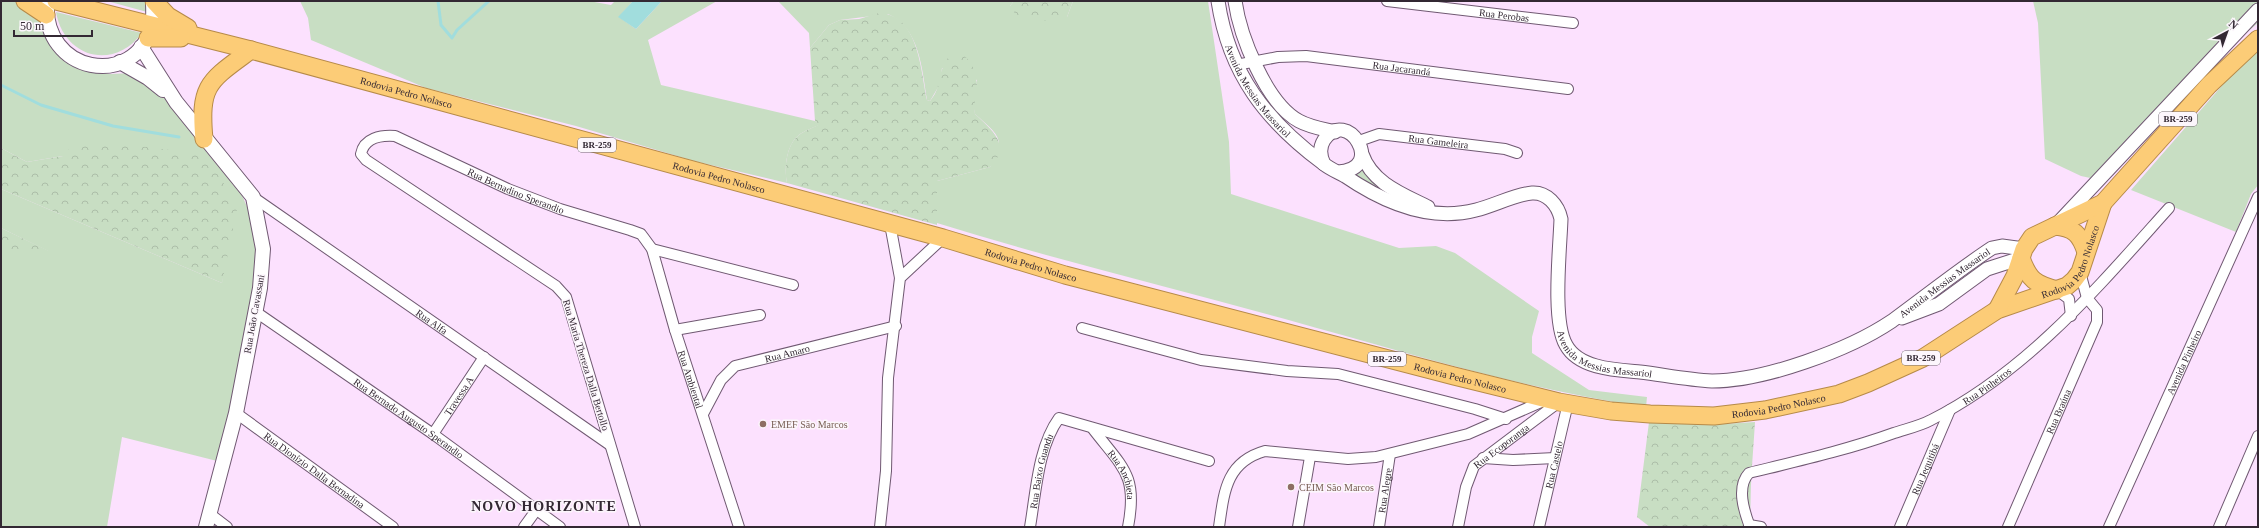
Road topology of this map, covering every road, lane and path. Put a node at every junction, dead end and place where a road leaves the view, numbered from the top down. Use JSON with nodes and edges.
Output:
{"nodes":[{"id":1,"x":25,"y":1,"type":"edge"},
{"id":2,"x":56,"y":1,"type":"edge"},
{"id":3,"x":153,"y":1,"type":"edge"},
{"id":4,"x":1218,"y":1,"type":"edge"},
{"id":5,"x":1235,"y":1,"type":"edge"},
{"id":6,"x":1388,"y":1,"type":"edge"},
{"id":7,"x":46,"y":8,"type":"edge"},
{"id":8,"x":2258,"y":10,"type":"edge"},
{"id":9,"x":1573,"y":23,"type":"dead end"},
{"id":10,"x":147,"y":37,"type":"junction"},
{"id":11,"x":204,"y":38,"type":"junction"},
{"id":12,"x":2258,"y":39,"type":"edge"},
{"id":13,"x":251,"y":50,"type":"junction"},
{"id":14,"x":1252,"y":61,"type":"junction"},
{"id":15,"x":120,"y":62,"type":"junction"},
{"id":16,"x":1236,"y":65,"type":"junction"},
{"id":17,"x":1568,"y":89,"type":"dead end"},
{"id":18,"x":176,"y":102,"type":"junction"},
{"id":19,"x":1335,"y":132,"type":"junction"},
{"id":20,"x":395,"y":136,"type":"joint"},
{"id":21,"x":204,"y":139,"type":"junction"},
{"id":22,"x":1359,"y":141,"type":"junction"},
{"id":23,"x":1518,"y":153,"type":"dead end"},
{"id":24,"x":1362,"y":154,"type":"junction"},
{"id":25,"x":1324,"y":164,"type":"junction"},
{"id":26,"x":1338,"y":172,"type":"junction"},
{"id":27,"x":2258,"y":197,"type":"edge"},
{"id":28,"x":253,"y":198,"type":"junction"},
{"id":29,"x":2103,"y":203,"type":"junction"},
{"id":30,"x":2170,"y":208,"type":"dead end"},
{"id":31,"x":1440,"y":213,"type":"junction"},
{"id":32,"x":890,"y":224,"type":"junction"},
{"id":33,"x":2055,"y":226,"type":"junction"},
{"id":34,"x":641,"y":234,"type":"joint"},
{"id":35,"x":943,"y":238,"type":"junction"},
{"id":36,"x":652,"y":250,"type":"junction"},
{"id":37,"x":2086,"y":252,"type":"junction"},
{"id":38,"x":2022,"y":254,"type":"junction"},
{"id":39,"x":2080,"y":272,"type":"junction"},
{"id":40,"x":900,"y":278,"type":"junction"},
{"id":41,"x":793,"y":285,"type":"dead end"},
{"id":42,"x":2057,"y":290,"type":"junction"},
{"id":43,"x":2087,"y":298,"type":"junction"},
{"id":44,"x":1997,"y":310,"type":"junction"},
{"id":45,"x":256,"y":312,"type":"junction"},
{"id":46,"x":760,"y":315,"type":"dead end"},
{"id":47,"x":2071,"y":316,"type":"junction"},
{"id":48,"x":1890,"y":322,"type":"junction"},
{"id":49,"x":896,"y":326,"type":"junction"},
{"id":50,"x":1082,"y":328,"type":"dead end"},
{"id":51,"x":675,"y":330,"type":"junction"},
{"id":52,"x":484,"y":357,"type":"junction"},
{"id":53,"x":1558,"y":402,"type":"junction"},
{"id":54,"x":1950,"y":410,"type":"junction"},
{"id":55,"x":236,"y":413,"type":"junction"},
{"id":56,"x":703,"y":414,"type":"junction"},
{"id":57,"x":1506,"y":419,"type":"junction"},
{"id":58,"x":1092,"y":429,"type":"junction"},
{"id":59,"x":433,"y":434,"type":"junction"},
{"id":60,"x":2257,"y":443,"type":"edge"},
{"id":61,"x":610,"y":445,"type":"junction"},
{"id":62,"x":1390,"y":454,"type":"junction"},
{"id":63,"x":1310,"y":456,"type":"junction"},
{"id":64,"x":1483,"y":458,"type":"junction"},
{"id":65,"x":1555,"y":458,"type":"junction"},
{"id":66,"x":1208,"y":461,"type":"dead end"},
{"id":67,"x":536,"y":509,"type":"junction"},
{"id":68,"x":208,"y":521,"type":"edge"},
{"id":69,"x":389,"y":526,"type":"edge"},
{"id":70,"x":1750,"y":526,"type":"edge"},
{"id":71,"x":227,"y":527,"type":"edge"},
{"id":72,"x":524,"y":527,"type":"edge"},
{"id":73,"x":560,"y":527,"type":"edge"},
{"id":74,"x":635,"y":527,"type":"edge"},
{"id":75,"x":739,"y":527,"type":"edge"},
{"id":76,"x":880,"y":527,"type":"edge"},
{"id":77,"x":1030,"y":527,"type":"edge"},
{"id":78,"x":1128,"y":527,"type":"edge"},
{"id":79,"x":1219,"y":527,"type":"edge"},
{"id":80,"x":1298,"y":527,"type":"edge"},
{"id":81,"x":1378,"y":527,"type":"edge"},
{"id":82,"x":1458,"y":527,"type":"edge"},
{"id":83,"x":1539,"y":527,"type":"edge"},
{"id":84,"x":1761,"y":527,"type":"edge"},
{"id":85,"x":1900,"y":527,"type":"edge"},
{"id":86,"x":2008,"y":527,"type":"edge"},
{"id":87,"x":2109,"y":527,"type":"edge"},
{"id":88,"x":2219,"y":527,"type":"edge"}],
"edges":[{"from":1,"to":7,"type":"highway"},
{"from":2,"to":10,"type":"highway","name":"Rodovia Pedro Nolasco","number":"BR-259"},
{"from":3,"to":10,"type":"main road"},
{"from":3,"to":11,"type":"highway"},
{"from":4,"to":16,"type":"street","name":"Avenida Messias Massariol"},
{"from":5,"to":14,"type":"street","name":"Avenida Messias Massariol"},
{"from":6,"to":9,"type":"street","name":"Rua Perobas"},
{"from":7,"to":15,"type":"main road"},
{"from":8,"to":33,"type":"street"},
{"from":10,"to":11,"type":"highway","name":"Rodovia Pedro Nolasco","number":"BR-259"},
{"from":10,"to":15,"type":"main road"},
{"from":10,"to":18,"type":"main road"},
{"from":11,"to":13,"type":"highway","name":"Rodovia Pedro Nolasco","number":"BR-259"},
{"from":12,"to":29,"type":"highway","name":"Rodovia Pedro Nolasco","number":"BR-259"},
{"from":13,"to":21,"type":"highway"},
{"from":13,"to":32,"type":"highway","name":"Rodovia Pedro Nolasco","number":"BR-259"},
{"from":14,"to":16,"type":"street","name":"Rua Jacarandá"},
{"from":14,"to":17,"type":"street","name":"Rua Jacarandá"},
{"from":14,"to":19,"type":"street","name":"Avenida Messias Massariol"},
{"from":15,"to":18,"type":"main road"},
{"from":16,"to":25,"type":"street","name":"Avenida Messias Massariol"},
{"from":18,"to":21,"type":"main road","name":"Rua João Cavassani"},
{"from":19,"to":22,"type":"street"},
{"from":19,"to":25,"type":"street"},
{"from":20,"to":34,"type":"street","name":"Rua Bernadino Sperandio"},
{"from":20,"to":61,"type":"street","name":"Rua Maria Thereza Dalla Bertollo"},
{"from":21,"to":28,"type":"main road","name":"Rua João Cavassani"},
{"from":22,"to":23,"type":"street","name":"Rua Gameleira"},
{"from":22,"to":24,"type":"street"},
{"from":24,"to":26,"type":"street"},
{"from":24,"to":31,"type":"street"},
{"from":25,"to":26,"type":"street"},
{"from":26,"to":31,"type":"street","name":"Avenida Messias Massariol"},
{"from":27,"to":87,"type":"street","name":"Avenida Pinheiro"},
{"from":28,"to":45,"type":"main road","name":"Rua João Cavassani"},
{"from":28,"to":52,"type":"street","name":"Rua Alfa"},
{"from":29,"to":33,"type":"highway","name":"Rodovia Pedro Nolasco","number":"BR-259"},
{"from":29,"to":37,"type":"highway","name":"Rodovia Pedro Nolasco","number":"BR-259"},
{"from":30,"to":43,"type":"street","name":"Rua Pinheiros"},
{"from":31,"to":48,"type":"street","name":"Avenida Messias Massariol"},
{"from":32,"to":35,"type":"highway","name":"Rodovia Pedro Nolasco","number":"BR-259"},
{"from":32,"to":40,"type":"street"},
{"from":33,"to":37,"type":"highway"},
{"from":33,"to":38,"type":"highway","name":"Rodovia Pedro Nolasco","number":"BR-259"},
{"from":34,"to":36,"type":"street","name":"Rua Ambiental"},
{"from":35,"to":40,"type":"street"},
{"from":35,"to":53,"type":"highway","name":"Rodovia Pedro Nolasco","number":"BR-259"},
{"from":36,"to":41,"type":"street"},
{"from":36,"to":51,"type":"street","name":"Rua Ambiental"},
{"from":37,"to":39,"type":"highway","name":"Rodovia Pedro Nolasco","number":"BR-259"},
{"from":38,"to":42,"type":"highway"},
{"from":38,"to":44,"type":"highway","name":"Rodovia Pedro Nolasco","number":"BR-259"},
{"from":38,"to":48,"type":"street","name":"Avenida Messias Massariol"},
{"from":38,"to":48,"type":"street","name":"Avenida Messias Massariol"},
{"from":39,"to":42,"type":"highway","name":"Rodovia Pedro Nolasco","number":"BR-259"},
{"from":39,"to":43,"type":"street","name":"Rua Braúna"},
{"from":40,"to":49,"type":"street"},
{"from":42,"to":44,"type":"highway","name":"Rodovia Pedro Nolasco","number":"BR-259"},
{"from":42,"to":47,"type":"street"},
{"from":43,"to":47,"type":"street","name":"Rua Pinheiros"},
{"from":43,"to":86,"type":"street","name":"Rua Braúna"},
{"from":44,"to":53,"type":"highway","name":"Rodovia Pedro Nolasco","number":"BR-259"},
{"from":45,"to":55,"type":"main road","name":"Rua João Cavassani"},
{"from":45,"to":59,"type":"street","name":"Rua Bernado Augusto Sperandio"},
{"from":46,"to":51,"type":"street"},
{"from":47,"to":54,"type":"street","name":"Rua Pinheiros"},
{"from":49,"to":56,"type":"street","name":"Rua Amaro"},
{"from":49,"to":76,"type":"street"},
{"from":50,"to":57,"type":"street"},
{"from":51,"to":56,"type":"street","name":"Rua Ambiental"},
{"from":52,"to":59,"type":"street","name":"Travessa A"},
{"from":52,"to":61,"type":"street","name":"Rua Alfa"},
{"from":53,"to":57,"type":"street"},
{"from":53,"to":64,"type":"street","name":"Rua Ecoporanga"},
{"from":53,"to":65,"type":"street","name":"Rua Castelo"},
{"from":54,"to":70,"type":"street","name":"Rua Pinheiros"},
{"from":54,"to":85,"type":"street","name":"Rua Jequitibá"},
{"from":55,"to":68,"type":"main road","name":"Rua João Cavassani"},
{"from":55,"to":69,"type":"street","name":"Rua Dionízio Dalla Bernadina"},
{"from":56,"to":75,"type":"street","name":"Rua Ambiental"},
{"from":57,"to":62,"type":"street"},
{"from":58,"to":66,"type":"street"},
{"from":58,"to":77,"type":"street","name":"Rua Baixo Guandu"},
{"from":58,"to":78,"type":"street","name":"Rua Anchieta"},
{"from":59,"to":67,"type":"street","name":"Rua Bernado Augusto Sperandio"},
{"from":60,"to":88,"type":"street"},
{"from":61,"to":74,"type":"street","name":"Rua Maria Thereza Dalla Bertollo"},
{"from":62,"to":63,"type":"street"},
{"from":62,"to":81,"type":"street","name":"Rua Alegre"},
{"from":63,"to":79,"type":"street"},
{"from":63,"to":80,"type":"street"},
{"from":64,"to":65,"type":"street"},
{"from":64,"to":82,"type":"street","name":"Rua Ecoporanga"},
{"from":65,"to":83,"type":"street","name":"Rua Castelo"},
{"from":67,"to":72,"type":"street"},
{"from":67,"to":73,"type":"street","name":"Rua Bernado Augusto Sperandio"},
{"from":68,"to":71,"type":"street"},
{"from":70,"to":84,"type":"street"}]}
